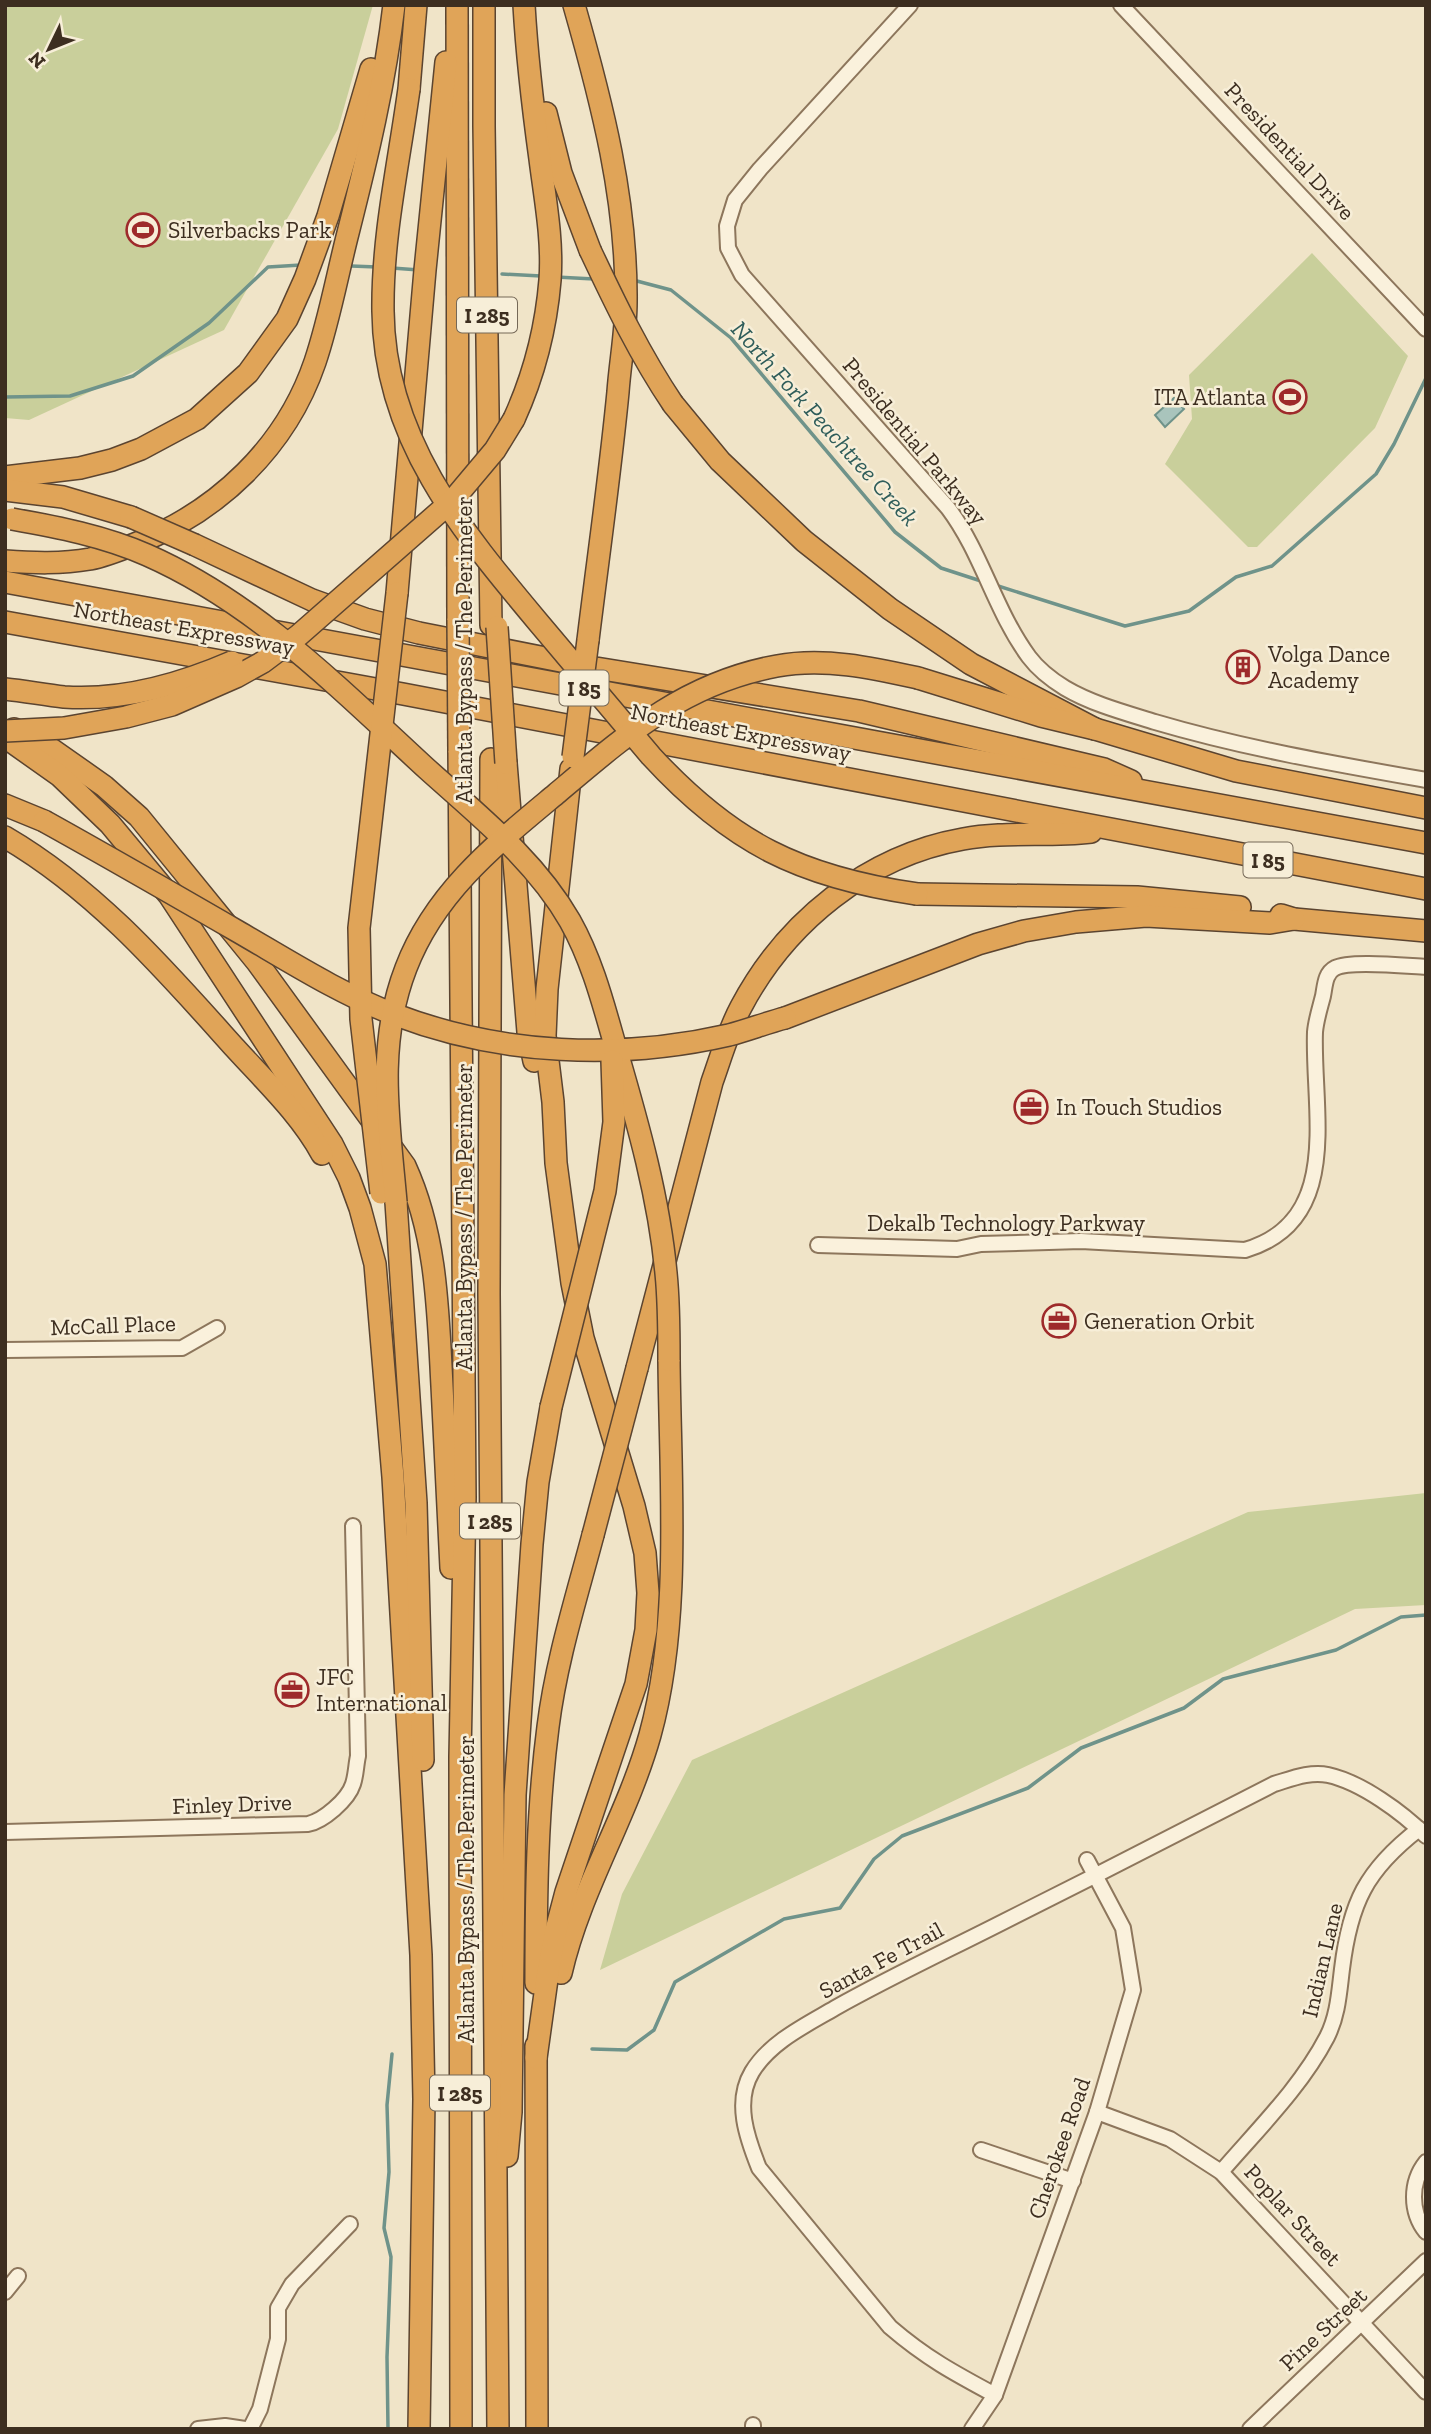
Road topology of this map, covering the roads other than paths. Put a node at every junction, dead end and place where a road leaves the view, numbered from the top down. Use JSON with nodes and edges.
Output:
{"nodes":[{"id":1,"x":384,"y":5,"type":"edge"},
{"id":2,"x":394,"y":5,"type":"edge"},
{"id":3,"x":416,"y":5,"type":"edge"},
{"id":4,"x":455,"y":5,"type":"edge"},
{"id":5,"x":484,"y":5,"type":"edge"},
{"id":6,"x":526,"y":5,"type":"edge"},
{"id":7,"x":574,"y":5,"type":"edge"},
{"id":8,"x":910,"y":5,"type":"edge"},
{"id":9,"x":1121,"y":5,"type":"edge"},
{"id":10,"x":1423,"y":326,"type":"edge"},
{"id":11,"x":5,"y":477,"type":"edge"},
{"id":12,"x":5,"y":490,"type":"edge"},
{"id":13,"x":9,"y":519,"type":"edge"},
{"id":14,"x":5,"y":561,"type":"edge"},
{"id":15,"x":382,"y":562,"type":"junction"},
{"id":16,"x":5,"y":582,"type":"edge"},
{"id":17,"x":5,"y":622,"type":"edge"},
{"id":18,"x":5,"y":689,"type":"edge"},
{"id":19,"x":5,"y":728,"type":"edge"},
{"id":20,"x":1095,"y":729,"type":"junction"},
{"id":21,"x":5,"y":737,"type":"edge"},
{"id":22,"x":499,"y":761,"type":"junction"},
{"id":23,"x":1426,"y":780,"type":"edge"},
{"id":24,"x":1162,"y":795,"type":"junction"},
{"id":25,"x":5,"y":805,"type":"edge"},
{"id":26,"x":1426,"y":808,"type":"edge"},
{"id":27,"x":1111,"y":830,"type":"junction"},
{"id":28,"x":5,"y":837,"type":"edge"},
{"id":29,"x":1426,"y":843,"type":"edge"},
{"id":30,"x":1426,"y":889,"type":"edge"},
{"id":31,"x":1294,"y":919,"type":"junction"},
{"id":32,"x":1426,"y":931,"type":"edge"},
{"id":33,"x":1426,"y":967,"type":"edge"},
{"id":34,"x":610,"y":1027,"type":"junction"},
{"id":35,"x":556,"y":1163,"type":"junction"},
{"id":36,"x":389,"y":1200,"type":"junction"},
{"id":37,"x":818,"y":1245,"type":"dead end"},
{"id":38,"x":218,"y":1328,"type":"dead end"},
{"id":39,"x":380,"y":1328,"type":"junction"},
{"id":40,"x":5,"y":1350,"type":"edge"},
{"id":41,"x":353,"y":1526,"type":"dead end"},
{"id":42,"x":460,"y":1757,"type":"junction"},
{"id":43,"x":5,"y":1832,"type":"edge"},
{"id":44,"x":1422,"y":1833,"type":"edge"},
{"id":45,"x":1087,"y":1860,"type":"dead end"},
{"id":46,"x":1096,"y":1876,"type":"junction"},
{"id":47,"x":421,"y":1955,"type":"junction"},
{"id":48,"x":537,"y":2058,"type":"junction"},
{"id":49,"x":1097,"y":2112,"type":"junction"},
{"id":50,"x":537,"y":2120,"type":"junction"},
{"id":51,"x":981,"y":2150,"type":"dead end"},
{"id":52,"x":1426,"y":2162,"type":"edge"},
{"id":53,"x":1221,"y":2172,"type":"junction"},
{"id":54,"x":1073,"y":2181,"type":"junction"},
{"id":55,"x":350,"y":2224,"type":"dead end"},
{"id":56,"x":1426,"y":2232,"type":"edge"},
{"id":57,"x":421,"y":2241,"type":"junction"},
{"id":58,"x":1426,"y":2261,"type":"edge"},
{"id":59,"x":18,"y":2276,"type":"dead end"},
{"id":60,"x":496,"y":2284,"type":"junction"},
{"id":61,"x":5,"y":2292,"type":"edge"},
{"id":62,"x":1363,"y":2323,"type":"junction"},
{"id":63,"x":1426,"y":2392,"type":"edge"},
{"id":64,"x":995,"y":2395,"type":"junction"},
{"id":65,"x":198,"y":2429,"type":"edge"},
{"id":66,"x":245,"y":2429,"type":"edge"},
{"id":67,"x":250,"y":2429,"type":"edge"},
{"id":68,"x":419,"y":2429,"type":"edge"},
{"id":69,"x":430,"y":2429,"type":"edge"},
{"id":70,"x":461,"y":2429,"type":"edge"},
{"id":71,"x":498,"y":2429,"type":"edge"},
{"id":72,"x":537,"y":2429,"type":"edge"},
{"id":73,"x":972,"y":2429,"type":"edge"},
{"id":74,"x":1250,"y":2429,"type":"edge"}],
"edges":[{"from":1,"to":11,"type":"highway"},
{"from":2,"to":14,"type":"highway"},
{"from":3,"to":31,"type":"highway","bridge":true},
{"from":4,"to":36,"type":"highway","bridge":true},
{"from":4,"to":42,"type":"highway","name":"Atlanta Bypass / The Perimeter","number":"I 285","bridge":true},
{"from":5,"to":22,"type":"highway","name":"Atlanta Bypass / The Perimeter","number":"I 285"},
{"from":6,"to":15,"type":"highway","bridge":true},
{"from":6,"to":20,"type":"highway","bridge":true},
{"from":7,"to":35,"type":"highway","bridge":true},
{"from":8,"to":23,"type":"street","name":"Presidential Parkway"},
{"from":9,"to":10,"type":"street","name":"Presidential Drive"},
{"from":12,"to":24,"type":"highway","bridge":true},
{"from":13,"to":34,"type":"highway","bridge":true},
{"from":15,"to":18,"type":"highway","bridge":true},
{"from":15,"to":19,"type":"highway","bridge":true},
{"from":16,"to":24,"type":"highway","name":"Northeast Expressway","number":"I 85"},
{"from":17,"to":27,"type":"highway","name":"Northeast Expressway","number":"I 85"},
{"from":19,"to":42,"type":"highway"},
{"from":20,"to":26,"type":"highway"},
{"from":20,"to":36,"type":"highway","bridge":true},
{"from":21,"to":39,"type":"highway"},
{"from":22,"to":35,"type":"highway"},
{"from":22,"to":60,"type":"highway","name":"Atlanta Bypass / The Perimeter","number":"I 285"},
{"from":24,"to":29,"type":"highway","name":"Northeast Expressway","number":"I 85"},
{"from":25,"to":31,"type":"highway","bridge":true},
{"from":27,"to":30,"type":"highway","name":"Northeast Expressway","number":"I 85"},
{"from":27,"to":48,"type":"highway","bridge":true},
{"from":28,"to":39,"type":"highway"},
{"from":31,"to":32,"type":"highway"},
{"from":33,"to":37,"type":"street","name":"Dekalb Technology Parkway"},
{"from":34,"to":50,"type":"highway","bridge":true},
{"from":34,"to":60,"type":"highway","bridge":true},
{"from":35,"to":48,"type":"highway"},
{"from":36,"to":47,"type":"highway"},
{"from":38,"to":40,"type":"street","name":"McCall Place"},
{"from":39,"to":47,"type":"highway"},
{"from":41,"to":43,"type":"street","name":"Finley Drive"},
{"from":42,"to":70,"type":"highway","name":"Atlanta Bypass / The Perimeter","number":"I 285"},
{"from":44,"to":46,"type":"street","name":"Santa Fe Trail"},
{"from":44,"to":53,"type":"street","name":"Indian Lane"},
{"from":45,"to":46,"type":"street","name":"Cherokee Road"},
{"from":46,"to":49,"type":"street","name":"Cherokee Road"},
{"from":46,"to":64,"type":"street","name":"Santa Fe Trail"},
{"from":47,"to":57,"type":"highway"},
{"from":48,"to":50,"type":"highway"},
{"from":49,"to":53,"type":"street","name":"Poplar Street"},
{"from":49,"to":54,"type":"street","name":"Cherokee Road"},
{"from":50,"to":72,"type":"highway"},
{"from":51,"to":54,"type":"street"},
{"from":52,"to":56,"type":"street"},
{"from":53,"to":62,"type":"street","name":"Poplar Street"},
{"from":54,"to":64,"type":"street","name":"Cherokee Road"},
{"from":55,"to":67,"type":"street"},
{"from":57,"to":68,"type":"highway"},
{"from":57,"to":69,"type":"highway"},
{"from":58,"to":62,"type":"street","name":"Pine Street"},
{"from":59,"to":61,"type":"street"},
{"from":60,"to":71,"type":"highway","name":"Atlanta Bypass / The Perimeter","number":"I 285"},
{"from":62,"to":63,"type":"street","name":"Poplar Street"},
{"from":62,"to":74,"type":"street","name":"Pine Street"},
{"from":64,"to":73,"type":"street","name":"Cherokee Road"},
{"from":65,"to":66,"type":"street"}]}
